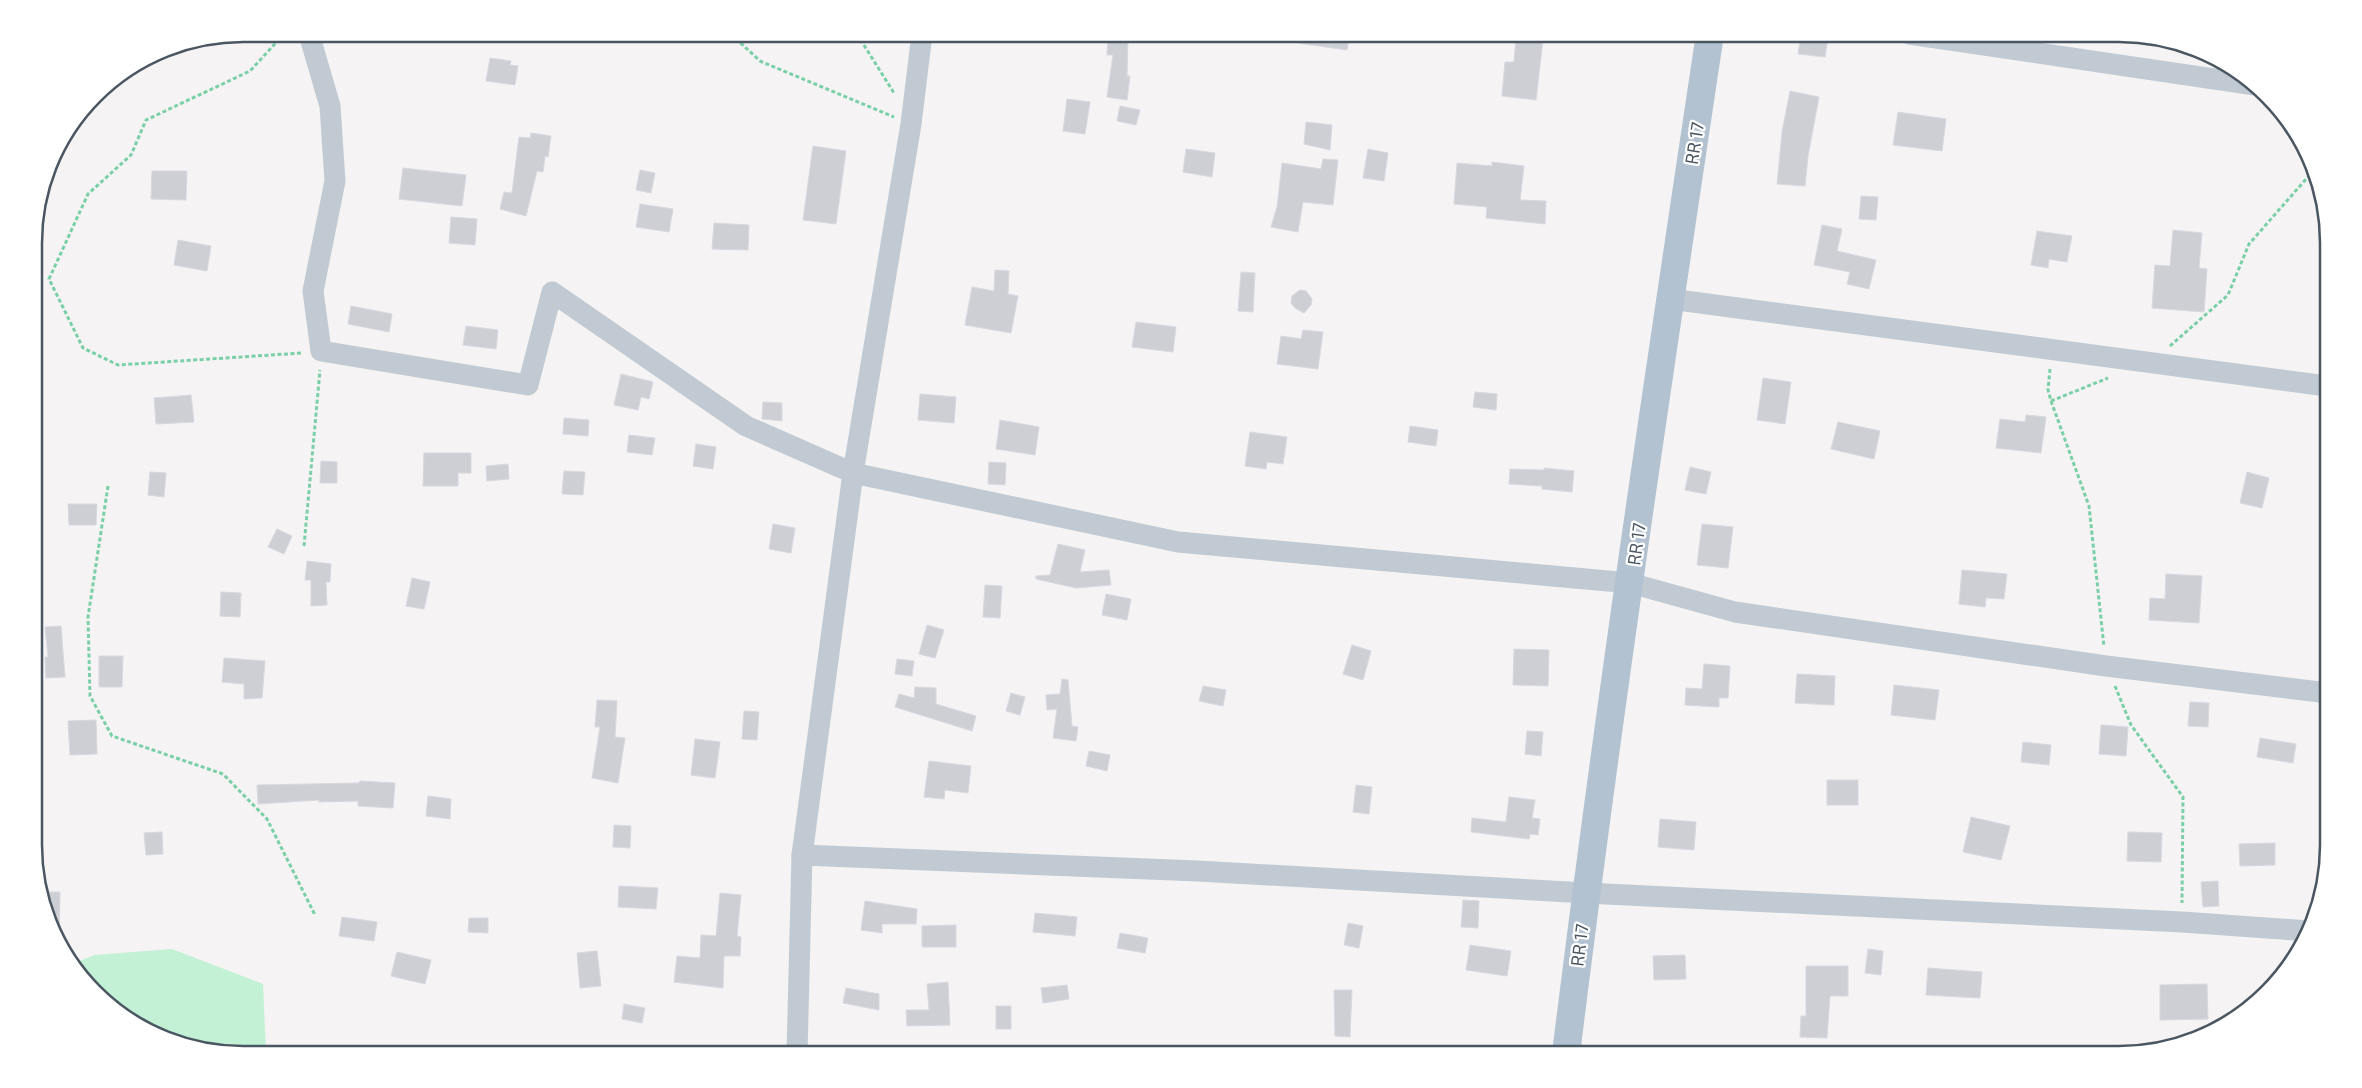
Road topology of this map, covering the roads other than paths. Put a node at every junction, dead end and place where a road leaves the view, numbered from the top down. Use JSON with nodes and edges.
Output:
{"nodes":[{"id":1,"x":311,"y":42,"type":"edge"},
{"id":2,"x":921,"y":42,"type":"edge"},
{"id":3,"x":1709,"y":42,"type":"edge"},
{"id":4,"x":1962,"y":42,"type":"edge"},
{"id":5,"x":2241,"y":84,"type":"edge"},
{"id":6,"x":1670,"y":298,"type":"junction"},
{"id":7,"x":2320,"y":385,"type":"edge"},
{"id":8,"x":853,"y":473,"type":"junction"},
{"id":9,"x":1630,"y":583,"type":"junction"},
{"id":10,"x":2320,"y":692,"type":"edge"},
{"id":11,"x":802,"y":855,"type":"junction"},
{"id":12,"x":1586,"y":893,"type":"junction"},
{"id":13,"x":2300,"y":931,"type":"edge"},
{"id":14,"x":797,"y":1046,"type":"edge"},
{"id":15,"x":1567,"y":1046,"type":"edge"}],
"edges":[{"from":1,"to":8,"type":"street"},
{"from":2,"to":8,"type":"street"},
{"from":3,"to":6,"type":"main road","name":"RR 17","number":"RR 17"},
{"from":4,"to":5,"type":"street"},
{"from":6,"to":7,"type":"street"},
{"from":6,"to":9,"type":"main road","name":"RR 17","number":"RR 17"},
{"from":8,"to":9,"type":"street"},
{"from":8,"to":11,"type":"street"},
{"from":9,"to":10,"type":"street"},
{"from":9,"to":12,"type":"main road","name":"RR 17","number":"RR 17"},
{"from":11,"to":12,"type":"street"},
{"from":11,"to":14,"type":"street"},
{"from":12,"to":13,"type":"street"},
{"from":12,"to":15,"type":"main road","name":"RR 17","number":"RR 17"}]}
